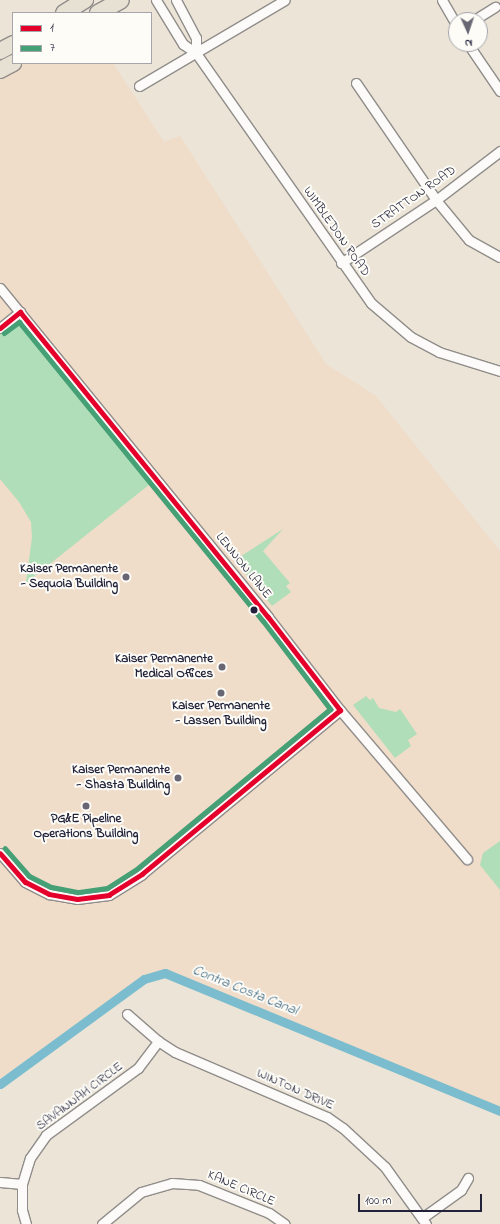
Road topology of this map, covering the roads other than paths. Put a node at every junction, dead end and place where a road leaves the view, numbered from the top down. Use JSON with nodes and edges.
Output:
{"nodes":[{"id":1,"x":85,"y":0,"type":"edge"},
{"id":2,"x":121,"y":0,"type":"edge"},
{"id":3,"x":176,"y":0,"type":"edge"},
{"id":4,"x":285,"y":0,"type":"edge"},
{"id":5,"x":442,"y":0,"type":"edge"},
{"id":6,"x":158,"y":1,"type":"edge"},
{"id":7,"x":495,"y":7,"type":"dead end"},
{"id":8,"x":66,"y":12,"type":"edge"},
{"id":9,"x":100,"y":12,"type":"edge"},
{"id":10,"x":449,"y":12,"type":"edge"},
{"id":11,"x":487,"y":12,"type":"edge"},
{"id":12,"x":12,"y":45,"type":"edge"},
{"id":13,"x":0,"y":51,"type":"edge"},
{"id":14,"x":473,"y":52,"type":"edge"},
{"id":15,"x":196,"y":53,"type":"junction"},
{"id":16,"x":12,"y":64,"type":"edge"},
{"id":17,"x":0,"y":70,"type":"edge"},
{"id":18,"x":356,"y":83,"type":"dead end"},
{"id":19,"x":139,"y":86,"type":"dead end"},
{"id":20,"x":500,"y":91,"type":"edge"},
{"id":21,"x":500,"y":151,"type":"edge"},
{"id":22,"x":436,"y":200,"type":"junction"},
{"id":23,"x":500,"y":257,"type":"edge"},
{"id":24,"x":341,"y":264,"type":"junction"},
{"id":25,"x":0,"y":288,"type":"edge"},
{"id":26,"x":20,"y":312,"type":"junction"},
{"id":27,"x":0,"y":328,"type":"edge"},
{"id":28,"x":500,"y":371,"type":"edge"},
{"id":29,"x":340,"y":710,"type":"junction"},
{"id":30,"x":0,"y":853,"type":"edge"},
{"id":31,"x":467,"y":859,"type":"dead end"},
{"id":32,"x":127,"y":1014,"type":"dead end"},
{"id":33,"x":158,"y":1041,"type":"junction"},
{"id":34,"x":468,"y":1178,"type":"dead end"},
{"id":35,"x":0,"y":1182,"type":"edge"},
{"id":36,"x":22,"y":1184,"type":"junction"},
{"id":37,"x":424,"y":1221,"type":"edge"},
{"id":38,"x":26,"y":1224,"type":"edge"},
{"id":39,"x":102,"y":1224,"type":"edge"},
{"id":40,"x":285,"y":1224,"type":"edge"}],
"edges":[{"from":1,"to":8,"type":"highway"},
{"from":2,"to":9,"type":"highway"},
{"from":3,"to":15,"type":"street","name":"WIMBLEDON ROAD"},
{"from":4,"to":15,"type":"street"},
{"from":5,"to":10,"type":"street"},
{"from":6,"to":15,"type":"street","name":"WIMBLEDON ROAD"},
{"from":7,"to":11,"type":"street"},
{"from":12,"to":13,"type":"highway"},
{"from":14,"to":20,"type":"street"},
{"from":15,"to":19,"type":"street"},
{"from":15,"to":24,"type":"street","name":"WIMBLEDON ROAD"},
{"from":16,"to":17,"type":"highway"},
{"from":18,"to":22,"type":"street"},
{"from":21,"to":22,"type":"street","name":"STRATTON ROAD"},
{"from":22,"to":23,"type":"street"},
{"from":22,"to":24,"type":"street","name":"STRATTON ROAD"},
{"from":24,"to":28,"type":"street","name":"WIMBLEDON ROAD"},
{"from":25,"to":26,"type":"street","name":"LENNON LANE"},
{"from":26,"to":27,"type":"street"},
{"from":26,"to":29,"type":"street","name":"LENNON LANE"},
{"from":29,"to":30,"type":"street"},
{"from":29,"to":31,"type":"street","name":"LENNON LANE"},
{"from":32,"to":33,"type":"street","name":"WINTON DRIVE"},
{"from":33,"to":36,"type":"street","name":"SAVANNAH CIRCLE"},
{"from":33,"to":37,"type":"street","name":"WINTON DRIVE"},
{"from":34,"to":37,"type":"street"},
{"from":35,"to":36,"type":"street"},
{"from":36,"to":38,"type":"street","name":"SAVANNAH CIRCLE"},
{"from":39,"to":40,"type":"street","name":"KANE CIRCLE"}]}
